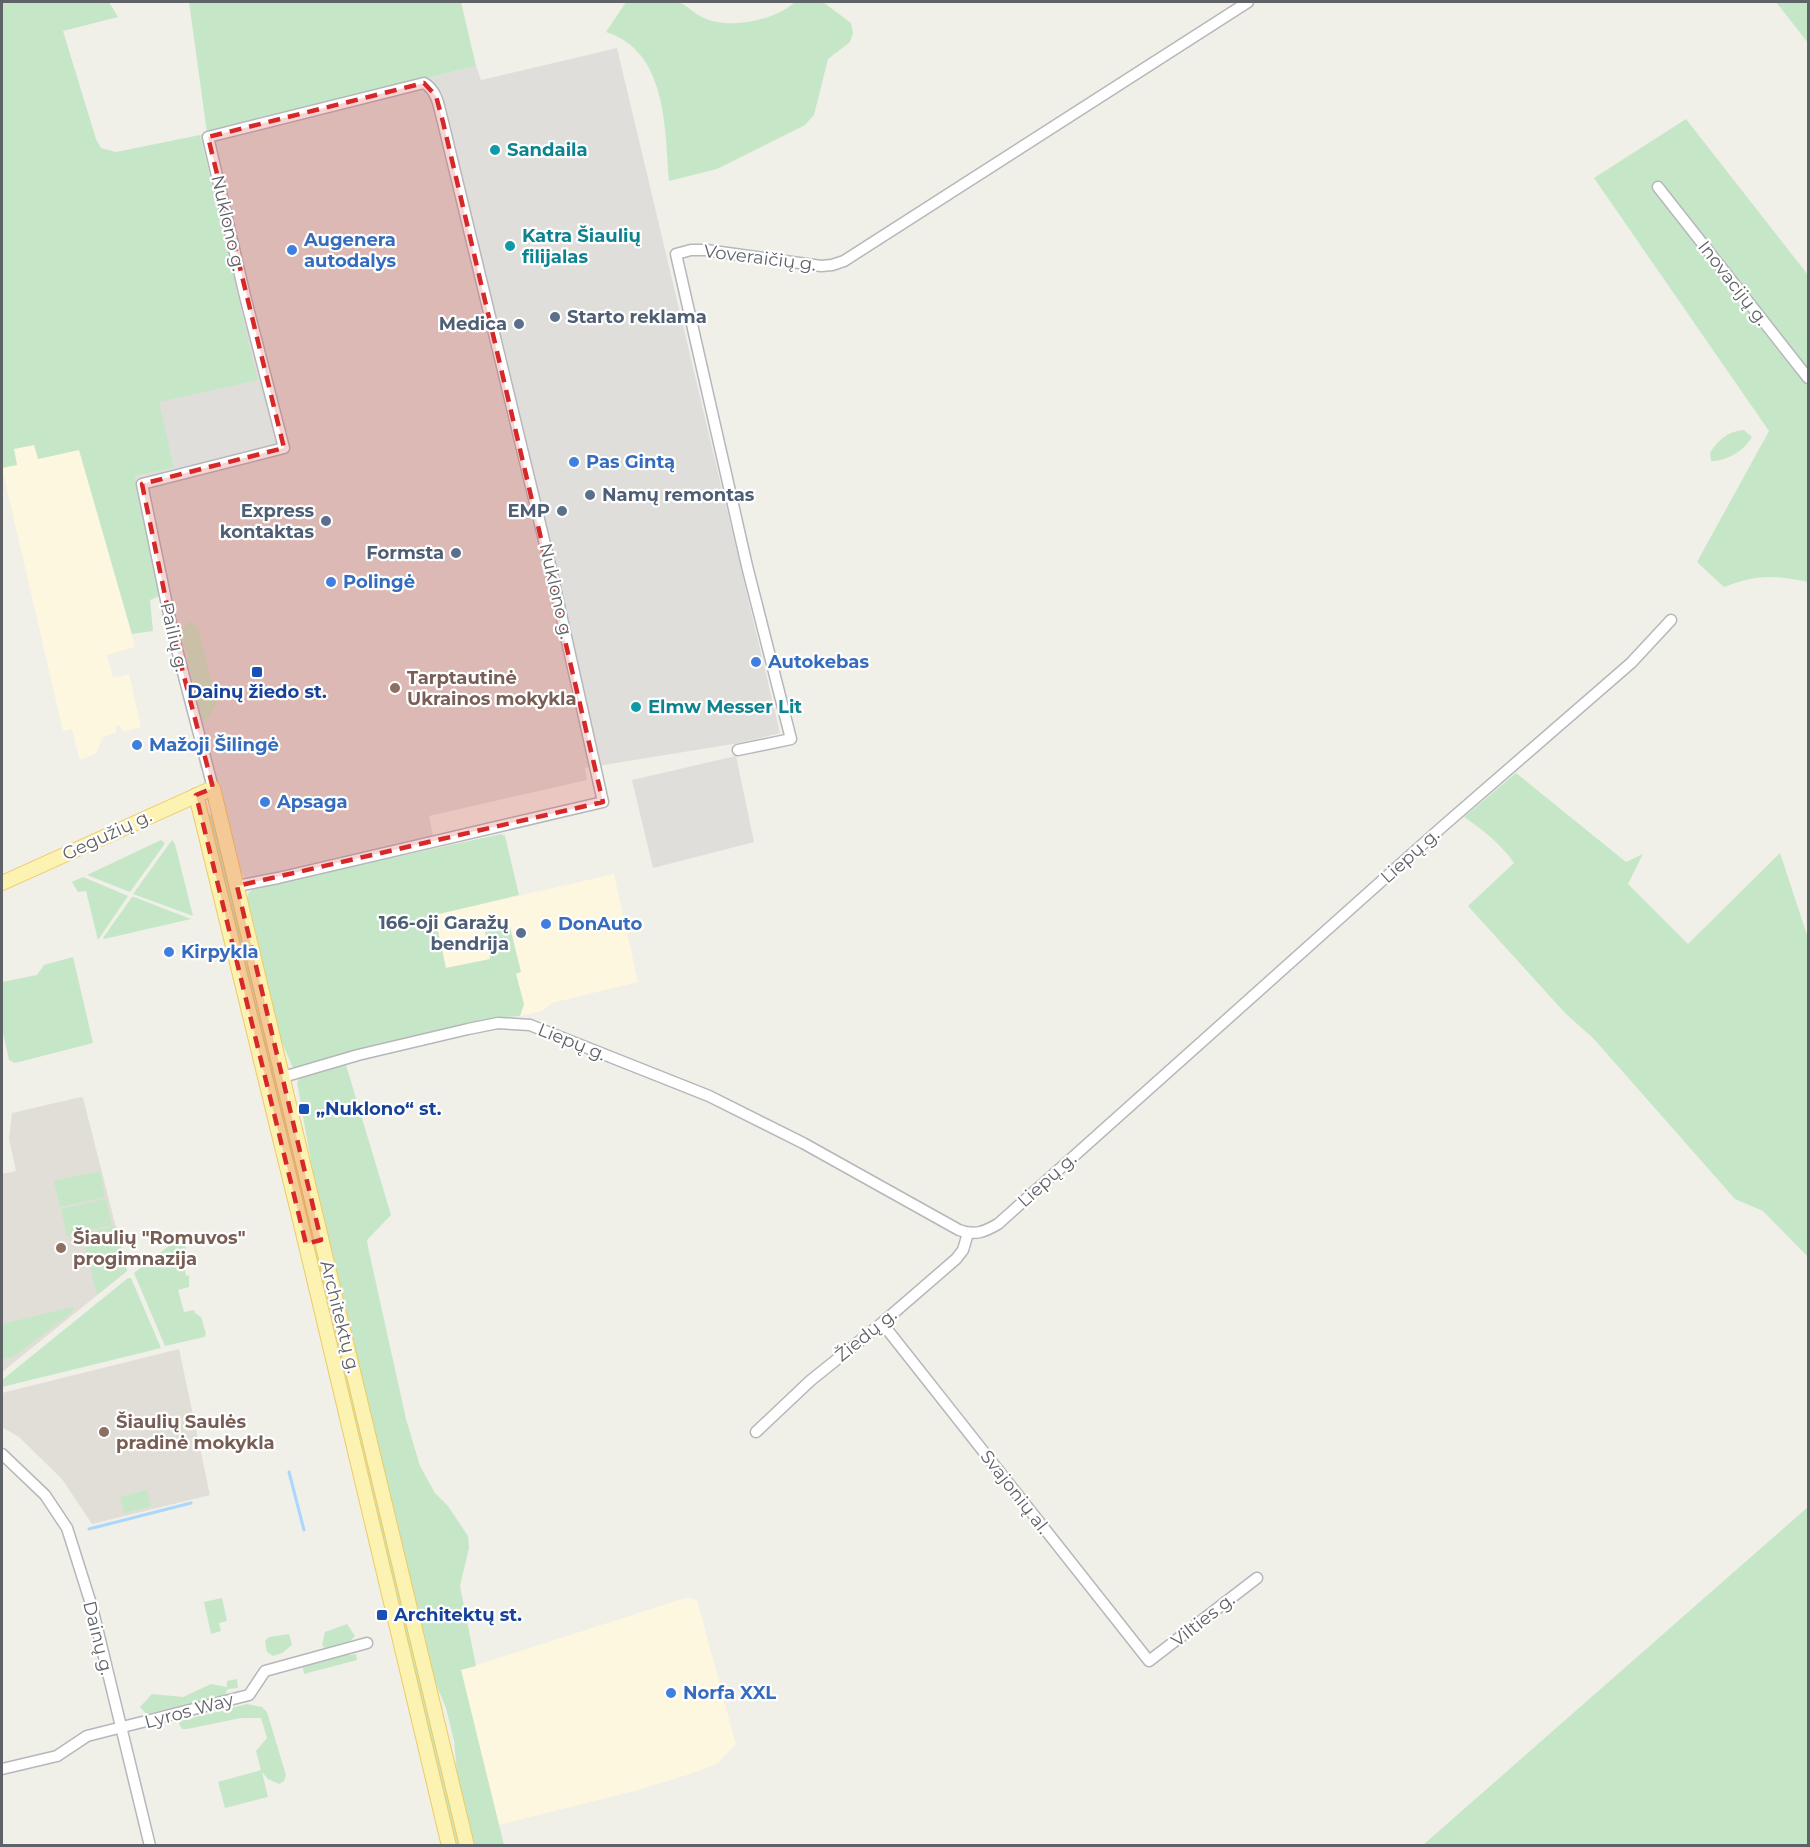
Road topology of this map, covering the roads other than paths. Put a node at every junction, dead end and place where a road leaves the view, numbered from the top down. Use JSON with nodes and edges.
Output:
{"nodes":[{"id":1,"x":1248,"y":2,"type":"edge"},
{"id":2,"x":1658,"y":187,"type":"dead end"},
{"id":3,"x":1809,"y":378,"type":"edge"},
{"id":4,"x":142,"y":484,"type":"joint"},
{"id":5,"x":1671,"y":620,"type":"dead end"},
{"id":6,"x":738,"y":750,"type":"dead end"},
{"id":7,"x":213,"y":788,"type":"junction"},
{"id":8,"x":196,"y":795,"type":"junction"},
{"id":9,"x":2,"y":883,"type":"edge"},
{"id":10,"x":237,"y":886,"type":"junction"},
{"id":11,"x":283,"y":1077,"type":"junction"},
{"id":12,"x":968,"y":1233,"type":"junction"},
{"id":13,"x":321,"y":1240,"type":"junction"},
{"id":14,"x":306,"y":1244,"type":"junction"},
{"id":15,"x":882,"y":1323,"type":"junction"},
{"id":16,"x":756,"y":1432,"type":"dead end"},
{"id":17,"x":2,"y":1454,"type":"edge"},
{"id":18,"x":1257,"y":1578,"type":"dead end"},
{"id":19,"x":367,"y":1643,"type":"dead end"},
{"id":20,"x":1149,"y":1661,"type":"joint"},
{"id":21,"x":122,"y":1728,"type":"junction"},
{"id":22,"x":2,"y":1769,"type":"edge"},
{"id":23,"x":150,"y":1845,"type":"edge"},
{"id":24,"x":449,"y":1845,"type":"edge"},
{"id":25,"x":467,"y":1845,"type":"edge"}],
"edges":[{"from":1,"to":6,"type":"street","name":"Voveraičių g."},
{"from":2,"to":3,"type":"street","name":"Inovacijų g."},
{"from":4,"to":7,"type":"street","name":"Pailių g."},
{"from":4,"to":10,"type":"street","name":"Nuklono g."},
{"from":5,"to":12,"type":"street","name":"Liepų g."},
{"from":7,"to":8,"type":"main road","name":"Gegužių g."},
{"from":7,"to":10,"type":"main road","name":"Architektų g."},
{"from":8,"to":9,"type":"main road","name":"Gegužių g."},
{"from":8,"to":14,"type":"main road","name":"Architektų g."},
{"from":10,"to":11,"type":"main road","name":"Architektų g."},
{"from":11,"to":12,"type":"street","name":"Liepų g."},
{"from":11,"to":13,"type":"main road","name":"Architektų g."},
{"from":12,"to":15,"type":"street","name":"Žiedų g."},
{"from":13,"to":14,"type":"main road"},
{"from":13,"to":25,"type":"main road","name":"Architektų g."},
{"from":14,"to":24,"type":"main road","name":"Architektų g."},
{"from":15,"to":16,"type":"street","name":"Žiedų g."},
{"from":15,"to":20,"type":"street","name":"Svajonių al."},
{"from":17,"to":21,"type":"street","name":"Dainų g."},
{"from":18,"to":20,"type":"street","name":"Vilties g."},
{"from":19,"to":21,"type":"street","name":"Lyros Way"},
{"from":21,"to":22,"type":"street","name":"Lyros Way"},
{"from":21,"to":23,"type":"street","name":"Dainų g."}]}
